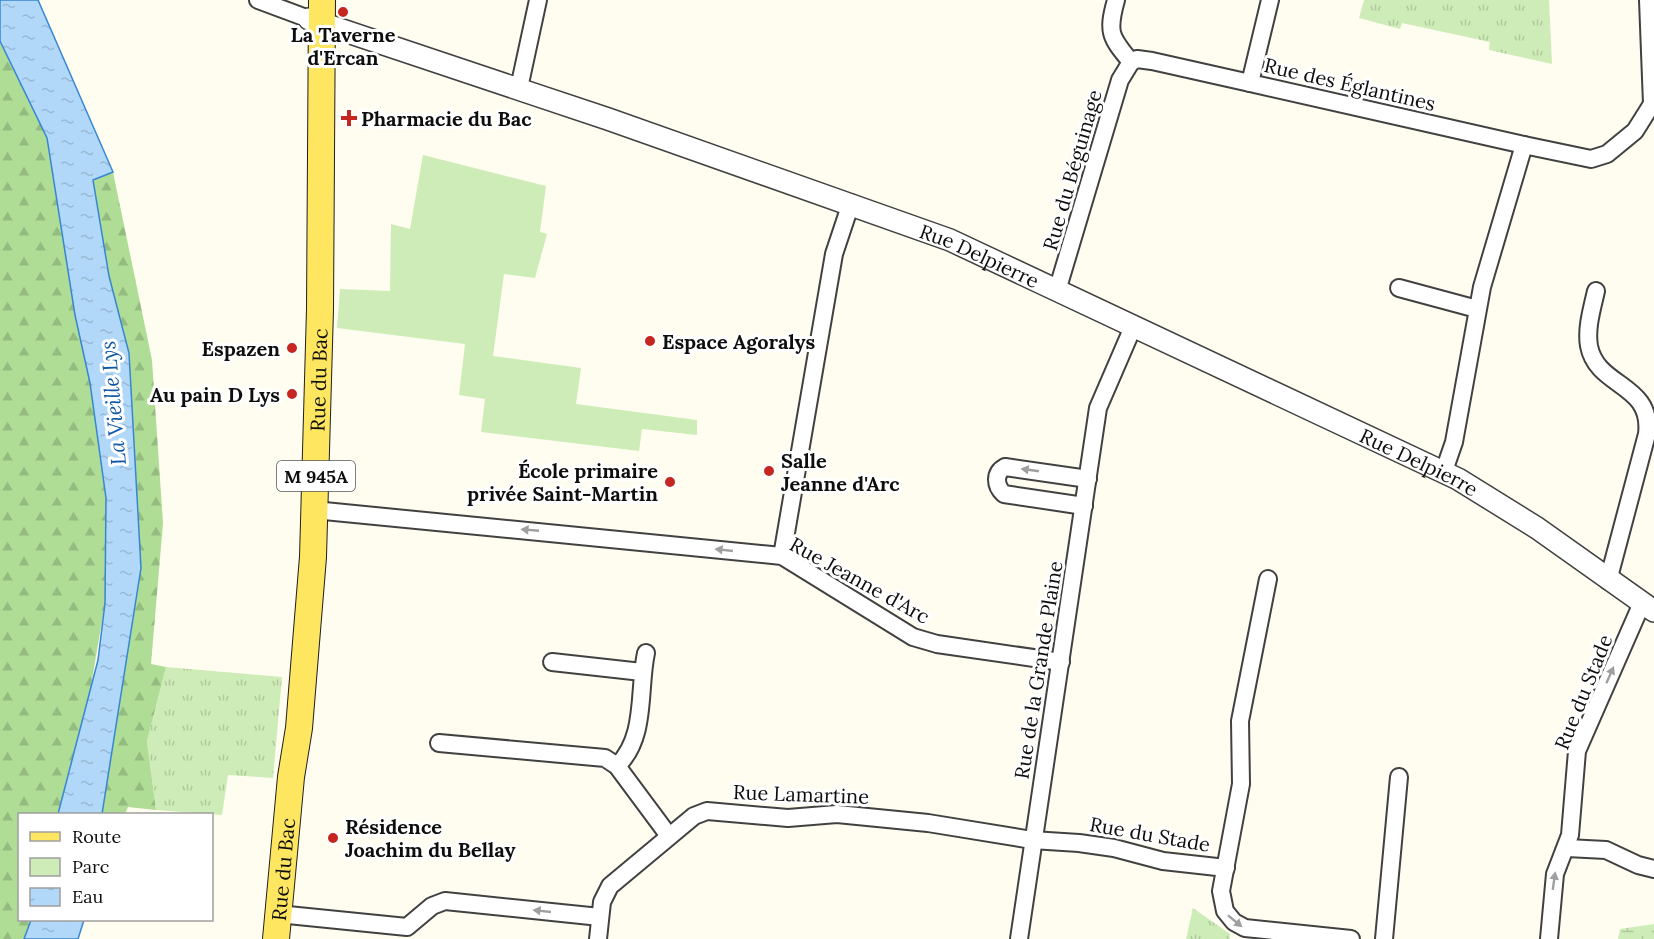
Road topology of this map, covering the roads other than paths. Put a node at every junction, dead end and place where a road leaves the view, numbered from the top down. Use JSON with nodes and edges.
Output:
{"nodes":[{"id":1,"x":258,"y":0,"type":"edge"},
{"id":2,"x":538,"y":0,"type":"edge"},
{"id":3,"x":1116,"y":0,"type":"edge"},
{"id":4,"x":1270,"y":0,"type":"edge"},
{"id":5,"x":1648,"y":0,"type":"edge"},
{"id":6,"x":316,"y":11,"type":"edge"},
{"id":7,"x":1131,"y":62,"type":"junction"},
{"id":8,"x":1250,"y":84,"type":"junction"},
{"id":9,"x":519,"y":88,"type":"junction"},
{"id":10,"x":1524,"y":145,"type":"junction"},
{"id":11,"x":850,"y":203,"type":"junction"},
{"id":12,"x":1399,"y":288,"type":"dead end"},
{"id":13,"x":1057,"y":291,"type":"junction"},
{"id":14,"x":1596,"y":291,"type":"dead end"},
{"id":15,"x":1477,"y":309,"type":"junction"},
{"id":16,"x":1133,"y":327,"type":"junction"},
{"id":17,"x":1444,"y":471,"type":"junction"},
{"id":18,"x":1088,"y":479,"type":"junction"},
{"id":19,"x":1084,"y":506,"type":"junction"},
{"id":20,"x":314,"y":510,"type":"junction"},
{"id":21,"x":782,"y":556,"type":"junction"},
{"id":22,"x":1268,"y":579,"type":"dead end"},
{"id":23,"x":1608,"y":581,"type":"junction"},
{"id":24,"x":1648,"y":607,"type":"edge"},
{"id":25,"x":646,"y":652,"type":"dead end"},
{"id":26,"x":552,"y":662,"type":"dead end"},
{"id":27,"x":1061,"y":662,"type":"junction"},
{"id":28,"x":642,"y":672,"type":"junction"},
{"id":29,"x":439,"y":743,"type":"dead end"},
{"id":30,"x":617,"y":766,"type":"junction"},
{"id":31,"x":1399,"y":777,"type":"dead end"},
{"id":32,"x":928,"y":823,"type":"joint"},
{"id":33,"x":669,"y":836,"type":"junction"},
{"id":34,"x":1032,"y":840,"type":"junction"},
{"id":35,"x":1567,"y":848,"type":"junction"},
{"id":36,"x":1226,"y":868,"type":"junction"},
{"id":37,"x":1654,"y":869,"type":"edge"},
{"id":38,"x":600,"y":917,"type":"junction"},
{"id":39,"x":285,"y":927,"type":"edge"},
{"id":40,"x":411,"y":933,"type":"edge"},
{"id":41,"x":598,"y":939,"type":"edge"},
{"id":42,"x":1018,"y":939,"type":"edge"},
{"id":43,"x":1351,"y":939,"type":"edge"},
{"id":44,"x":1384,"y":939,"type":"edge"},
{"id":45,"x":1549,"y":939,"type":"edge"}],
"edges":[{"from":1,"to":6,"type":"street"},
{"from":2,"to":9,"type":"street"},
{"from":3,"to":7,"type":"street"},
{"from":4,"to":8,"type":"street","name":"Rue des Églantines"},
{"from":5,"to":10,"type":"street","name":"Rue des Églantines"},
{"from":6,"to":9,"type":"street","name":"Rue Delpierre"},
{"from":6,"to":20,"type":"main road","name":"Rue du Bac","number":"M 945A"},
{"from":7,"to":8,"type":"street"},
{"from":7,"to":13,"type":"street","name":"Rue du Béguinage"},
{"from":8,"to":10,"type":"street","name":"Rue des Églantines"},
{"from":9,"to":11,"type":"street","name":"Rue Delpierre"},
{"from":10,"to":15,"type":"street"},
{"from":11,"to":13,"type":"street","name":"Rue Delpierre"},
{"from":11,"to":21,"type":"street"},
{"from":12,"to":15,"type":"street"},
{"from":13,"to":16,"type":"street","name":"Rue Delpierre"},
{"from":14,"to":23,"type":"street"},
{"from":15,"to":17,"type":"street"},
{"from":16,"to":17,"type":"street","name":"Rue Delpierre"},
{"from":16,"to":18,"type":"street","name":"Rue de la Grande Plaine"},
{"from":17,"to":23,"type":"street","name":"Rue Delpierre"},
{"from":18,"to":19,"type":"street","name":"Rue de la Grande Plaine"},
{"from":18,"to":19,"type":"street","one_way":true},
{"from":19,"to":27,"type":"street","name":"Rue de la Grande Plaine"},
{"from":21,"to":20,"type":"street","name":"Rue Jeanne d'Arc","one_way":true},
{"from":20,"to":39,"type":"main road","name":"Rue du Bac","number":"M 945A"},
{"from":21,"to":27,"type":"street","name":"Rue Jeanne d'Arc"},
{"from":22,"to":36,"type":"street"},
{"from":23,"to":24,"type":"street","name":"Rue Delpierre"},
{"from":35,"to":24,"type":"street","name":"Rue du Stade","one_way":true},
{"from":25,"to":28,"type":"street"},
{"from":26,"to":28,"type":"street"},
{"from":27,"to":34,"type":"street","name":"Rue de la Grande Plaine"},
{"from":28,"to":30,"type":"street"},
{"from":29,"to":30,"type":"street"},
{"from":30,"to":33,"type":"street"},
{"from":31,"to":44,"type":"street"},
{"from":32,"to":33,"type":"street","name":"Rue Lamartine"},
{"from":32,"to":34,"type":"street","name":"Rue du Stade"},
{"from":33,"to":38,"type":"street","name":"Rue Lamartine"},
{"from":34,"to":36,"type":"street","name":"Rue du Stade"},
{"from":34,"to":42,"type":"street","name":"Rue de la Grande Plaine"},
{"from":35,"to":37,"type":"street"},
{"from":45,"to":35,"type":"street","name":"Rue du Stade","one_way":true},
{"from":36,"to":43,"type":"street","name":"Rue du Stade","one_way":true},
{"from":38,"to":40,"type":"street","one_way":true},
{"from":38,"to":41,"type":"street","name":"Rue Lamartine"},
{"from":39,"to":40,"type":"street"}]}
